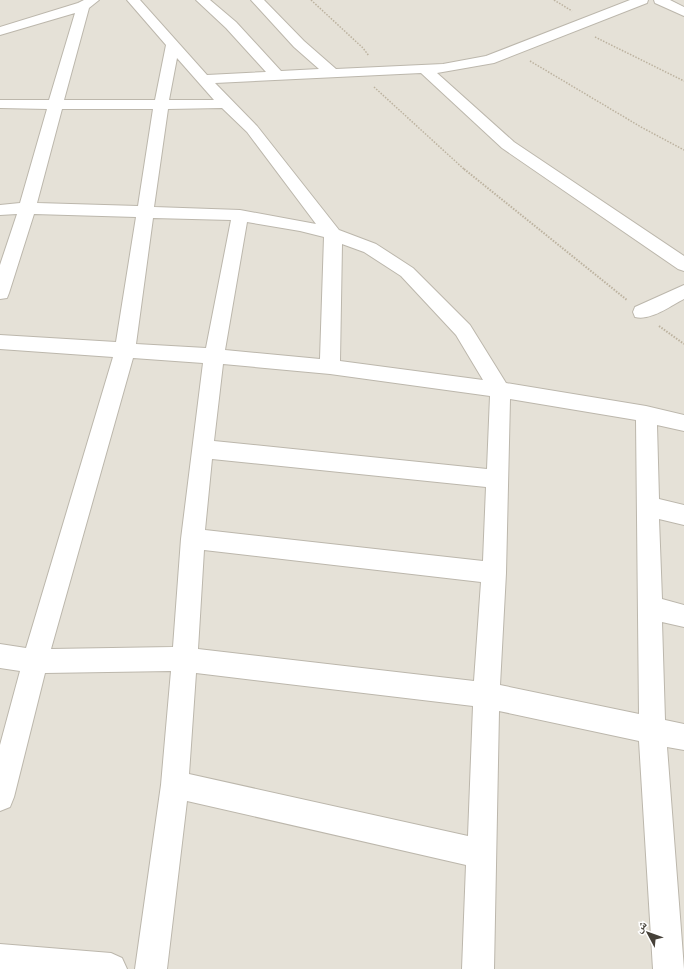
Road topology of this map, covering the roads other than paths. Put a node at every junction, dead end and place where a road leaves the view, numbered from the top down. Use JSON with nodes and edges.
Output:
{"nodes":[{"id":1,"x":133,"y":0,"type":"edge"},
{"id":2,"x":202,"y":0,"type":"edge"},
{"id":3,"x":257,"y":0,"type":"edge"},
{"id":4,"x":642,"y":0,"type":"edge"},
{"id":5,"x":660,"y":0,"type":"edge"},
{"id":6,"x":88,"y":3,"type":"edge"},
{"id":7,"x":684,"y":12,"type":"edge"},
{"id":8,"x":1,"y":34,"type":"edge"},
{"id":9,"x":173,"y":44,"type":"junction"},
{"id":10,"x":425,"y":69,"type":"junction"},
{"id":11,"x":332,"y":73,"type":"junction"},
{"id":12,"x":278,"y":76,"type":"junction"},
{"id":13,"x":204,"y":79,"type":"junction"},
{"id":14,"x":0,"y":104,"type":"edge"},
{"id":15,"x":226,"y":104,"type":"junction"},
{"id":16,"x":56,"y":105,"type":"junction"},
{"id":17,"x":161,"y":105,"type":"junction"},
{"id":18,"x":27,"y":208,"type":"junction"},
{"id":19,"x":0,"y":210,"type":"edge"},
{"id":20,"x":145,"y":211,"type":"junction"},
{"id":21,"x":240,"y":215,"type":"junction"},
{"id":22,"x":333,"y":234,"type":"junction"},
{"id":23,"x":684,"y":265,"type":"edge"},
{"id":24,"x":684,"y":290,"type":"edge"},
{"id":25,"x":0,"y":293,"type":"edge"},
{"id":26,"x":642,"y":312,"type":"road end"},
{"id":27,"x":0,"y":342,"type":"edge"},
{"id":28,"x":125,"y":350,"type":"junction"},
{"id":29,"x":214,"y":356,"type":"junction"},
{"id":30,"x":330,"y":367,"type":"junction"},
{"id":31,"x":500,"y":390,"type":"junction"},
{"id":32,"x":646,"y":414,"type":"junction"},
{"id":33,"x":684,"y":423,"type":"edge"},
{"id":34,"x":202,"y":449,"type":"junction"},
{"id":35,"x":497,"y":479,"type":"junction"},
{"id":36,"x":647,"y":506,"type":"junction"},
{"id":37,"x":684,"y":515,"type":"edge"},
{"id":38,"x":193,"y":539,"type":"junction"},
{"id":39,"x":494,"y":573,"type":"junction"},
{"id":40,"x":649,"y":607,"type":"junction"},
{"id":41,"x":684,"y":616,"type":"edge"},
{"id":42,"x":0,"y":656,"type":"edge"},
{"id":43,"x":183,"y":658,"type":"junction"},
{"id":44,"x":35,"y":661,"type":"junction"},
{"id":45,"x":486,"y":695,"type":"junction"},
{"id":46,"x":652,"y":731,"type":"junction"},
{"id":47,"x":684,"y":737,"type":"edge"},
{"id":48,"x":175,"y":784,"type":"junction"},
{"id":49,"x":0,"y":797,"type":"edge"},
{"id":50,"x":482,"y":854,"type":"junction"},
{"id":51,"x":0,"y":959,"type":"edge"},
{"id":52,"x":111,"y":969,"type":"edge"},
{"id":53,"x":151,"y":969,"type":"edge"},
{"id":54,"x":478,"y":969,"type":"edge"},
{"id":55,"x":669,"y":969,"type":"edge"}],
"edges":[{"from":1,"to":9,"type":"street"},
{"from":2,"to":12,"type":"street"},
{"from":3,"to":11,"type":"street"},
{"from":4,"to":10,"type":"street"},
{"from":5,"to":7,"type":"street"},
{"from":6,"to":8,"type":"street"},
{"from":6,"to":16,"type":"street"},
{"from":9,"to":13,"type":"street"},
{"from":9,"to":17,"type":"street"},
{"from":10,"to":11,"type":"street"},
{"from":10,"to":23,"type":"street"},
{"from":11,"to":12,"type":"street"},
{"from":12,"to":13,"type":"street"},
{"from":13,"to":15,"type":"street"},
{"from":14,"to":16,"type":"street"},
{"from":15,"to":17,"type":"street"},
{"from":15,"to":22,"type":"street"},
{"from":16,"to":17,"type":"street"},
{"from":16,"to":18,"type":"street"},
{"from":17,"to":20,"type":"street"},
{"from":18,"to":19,"type":"street"},
{"from":18,"to":20,"type":"street"},
{"from":18,"to":25,"type":"street"},
{"from":20,"to":21,"type":"street"},
{"from":20,"to":28,"type":"street"},
{"from":21,"to":22,"type":"street"},
{"from":21,"to":29,"type":"street"},
{"from":22,"to":30,"type":"street"},
{"from":22,"to":31,"type":"street"},
{"from":24,"to":26,"type":"street"},
{"from":27,"to":28,"type":"street"},
{"from":28,"to":29,"type":"street"},
{"from":28,"to":44,"type":"street"},
{"from":29,"to":30,"type":"street"},
{"from":29,"to":34,"type":"street"},
{"from":30,"to":31,"type":"street"},
{"from":31,"to":32,"type":"street"},
{"from":31,"to":35,"type":"street"},
{"from":32,"to":33,"type":"street"},
{"from":32,"to":36,"type":"street"},
{"from":34,"to":35,"type":"street"},
{"from":34,"to":38,"type":"street"},
{"from":35,"to":39,"type":"street"},
{"from":36,"to":37,"type":"street"},
{"from":36,"to":40,"type":"street"},
{"from":38,"to":39,"type":"street"},
{"from":38,"to":43,"type":"street"},
{"from":39,"to":45,"type":"street"},
{"from":40,"to":41,"type":"street"},
{"from":40,"to":46,"type":"street"},
{"from":42,"to":44,"type":"street"},
{"from":43,"to":44,"type":"street"},
{"from":43,"to":45,"type":"street"},
{"from":43,"to":48,"type":"street"},
{"from":44,"to":49,"type":"street"},
{"from":45,"to":46,"type":"street"},
{"from":45,"to":50,"type":"street"},
{"from":46,"to":47,"type":"street"},
{"from":46,"to":55,"type":"street"},
{"from":48,"to":50,"type":"street"},
{"from":48,"to":53,"type":"street"},
{"from":50,"to":54,"type":"street"},
{"from":51,"to":52,"type":"street"}]}
